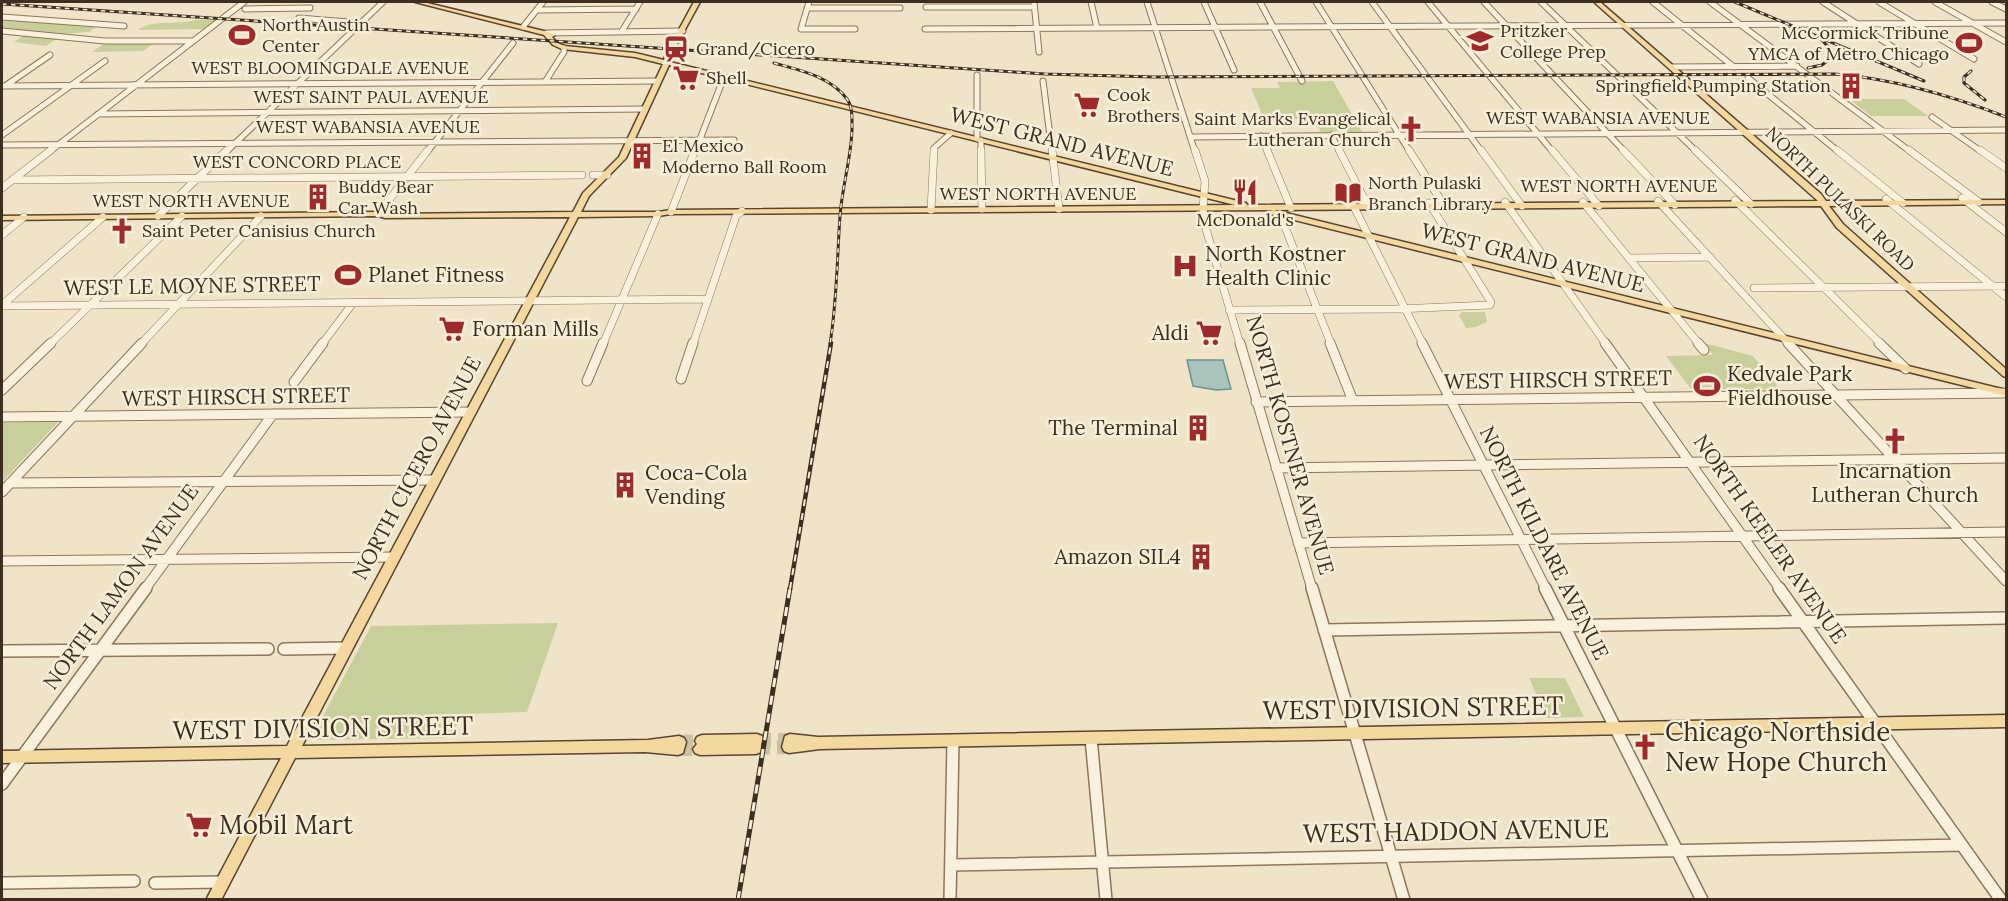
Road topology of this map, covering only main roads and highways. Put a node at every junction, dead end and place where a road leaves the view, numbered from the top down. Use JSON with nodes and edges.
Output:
{"nodes":[{"id":1,"x":418,"y":2,"type":"edge"},
{"id":2,"x":697,"y":2,"type":"edge"},
{"id":3,"x":1597,"y":2,"type":"edge"},
{"id":4,"x":667,"y":62,"type":"junction"},
{"id":5,"x":2007,"y":200,"type":"edge"},
{"id":6,"x":1823,"y":202,"type":"junction"},
{"id":7,"x":1241,"y":204,"type":"junction"},
{"id":8,"x":1290,"y":206,"type":"junction"},
{"id":9,"x":1203,"y":207,"type":"junction"},
{"id":10,"x":1258,"y":209,"type":"junction"},
{"id":11,"x":577,"y":213,"type":"junction"},
{"id":12,"x":2,"y":218,"type":"edge"},
{"id":13,"x":2007,"y":374,"type":"edge"},
{"id":14,"x":2005,"y":393,"type":"edge"},
{"id":15,"x":2006,"y":722,"type":"edge"},
{"id":16,"x":756,"y":744,"type":"tunnel mouth"},
{"id":17,"x":790,"y":744,"type":"tunnel mouth"},
{"id":18,"x":679,"y":745,"type":"tunnel mouth"},
{"id":19,"x":701,"y":745,"type":"tunnel mouth"},
{"id":20,"x":290,"y":753,"type":"junction"},
{"id":21,"x":2,"y":757,"type":"edge"},
{"id":22,"x":213,"y":900,"type":"edge"}],
"edges":[{"from":1,"to":4,"type":"main road","name":"WEST GRAND AVENUE"},
{"from":2,"to":4,"type":"main road","name":"NORTH CICERO AVENUE"},
{"from":3,"to":6,"type":"main road","name":"NORTH PULASKI ROAD"},
{"from":4,"to":7,"type":"main road","name":"WEST GRAND AVENUE"},
{"from":4,"to":11,"type":"main road","name":"NORTH CICERO AVENUE"},
{"from":5,"to":6,"type":"main road","name":"WEST NORTH AVENUE"},
{"from":6,"to":8,"type":"main road","name":"WEST NORTH AVENUE"},
{"from":6,"to":13,"type":"main road","name":"NORTH PULASKI ROAD"},
{"from":7,"to":8,"type":"main road","name":"WEST NORTH AVENUE"},
{"from":7,"to":9,"type":"main road","name":"WEST NORTH AVENUE"},
{"from":7,"to":10,"type":"main road","name":"WEST GRAND AVENUE"},
{"from":8,"to":10,"type":"main road","name":"WEST NORTH AVENUE"},
{"from":9,"to":10,"type":"main road","name":"WEST NORTH AVENUE"},
{"from":9,"to":11,"type":"main road","name":"WEST NORTH AVENUE"},
{"from":10,"to":14,"type":"main road","name":"WEST GRAND AVENUE"},
{"from":11,"to":12,"type":"main road","name":"WEST NORTH AVENUE"},
{"from":11,"to":20,"type":"main road","name":"NORTH CICERO AVENUE"},
{"from":15,"to":17,"type":"main road","name":"WEST DIVISION STREET"},
{"from":16,"to":19,"type":"main road"},
{"from":18,"to":20,"type":"main road","name":"WEST DIVISION STREET"},
{"from":20,"to":21,"type":"main road","name":"WEST DIVISION STREET"},
{"from":20,"to":22,"type":"main road","name":"NORTH CICERO AVENUE"}]}
